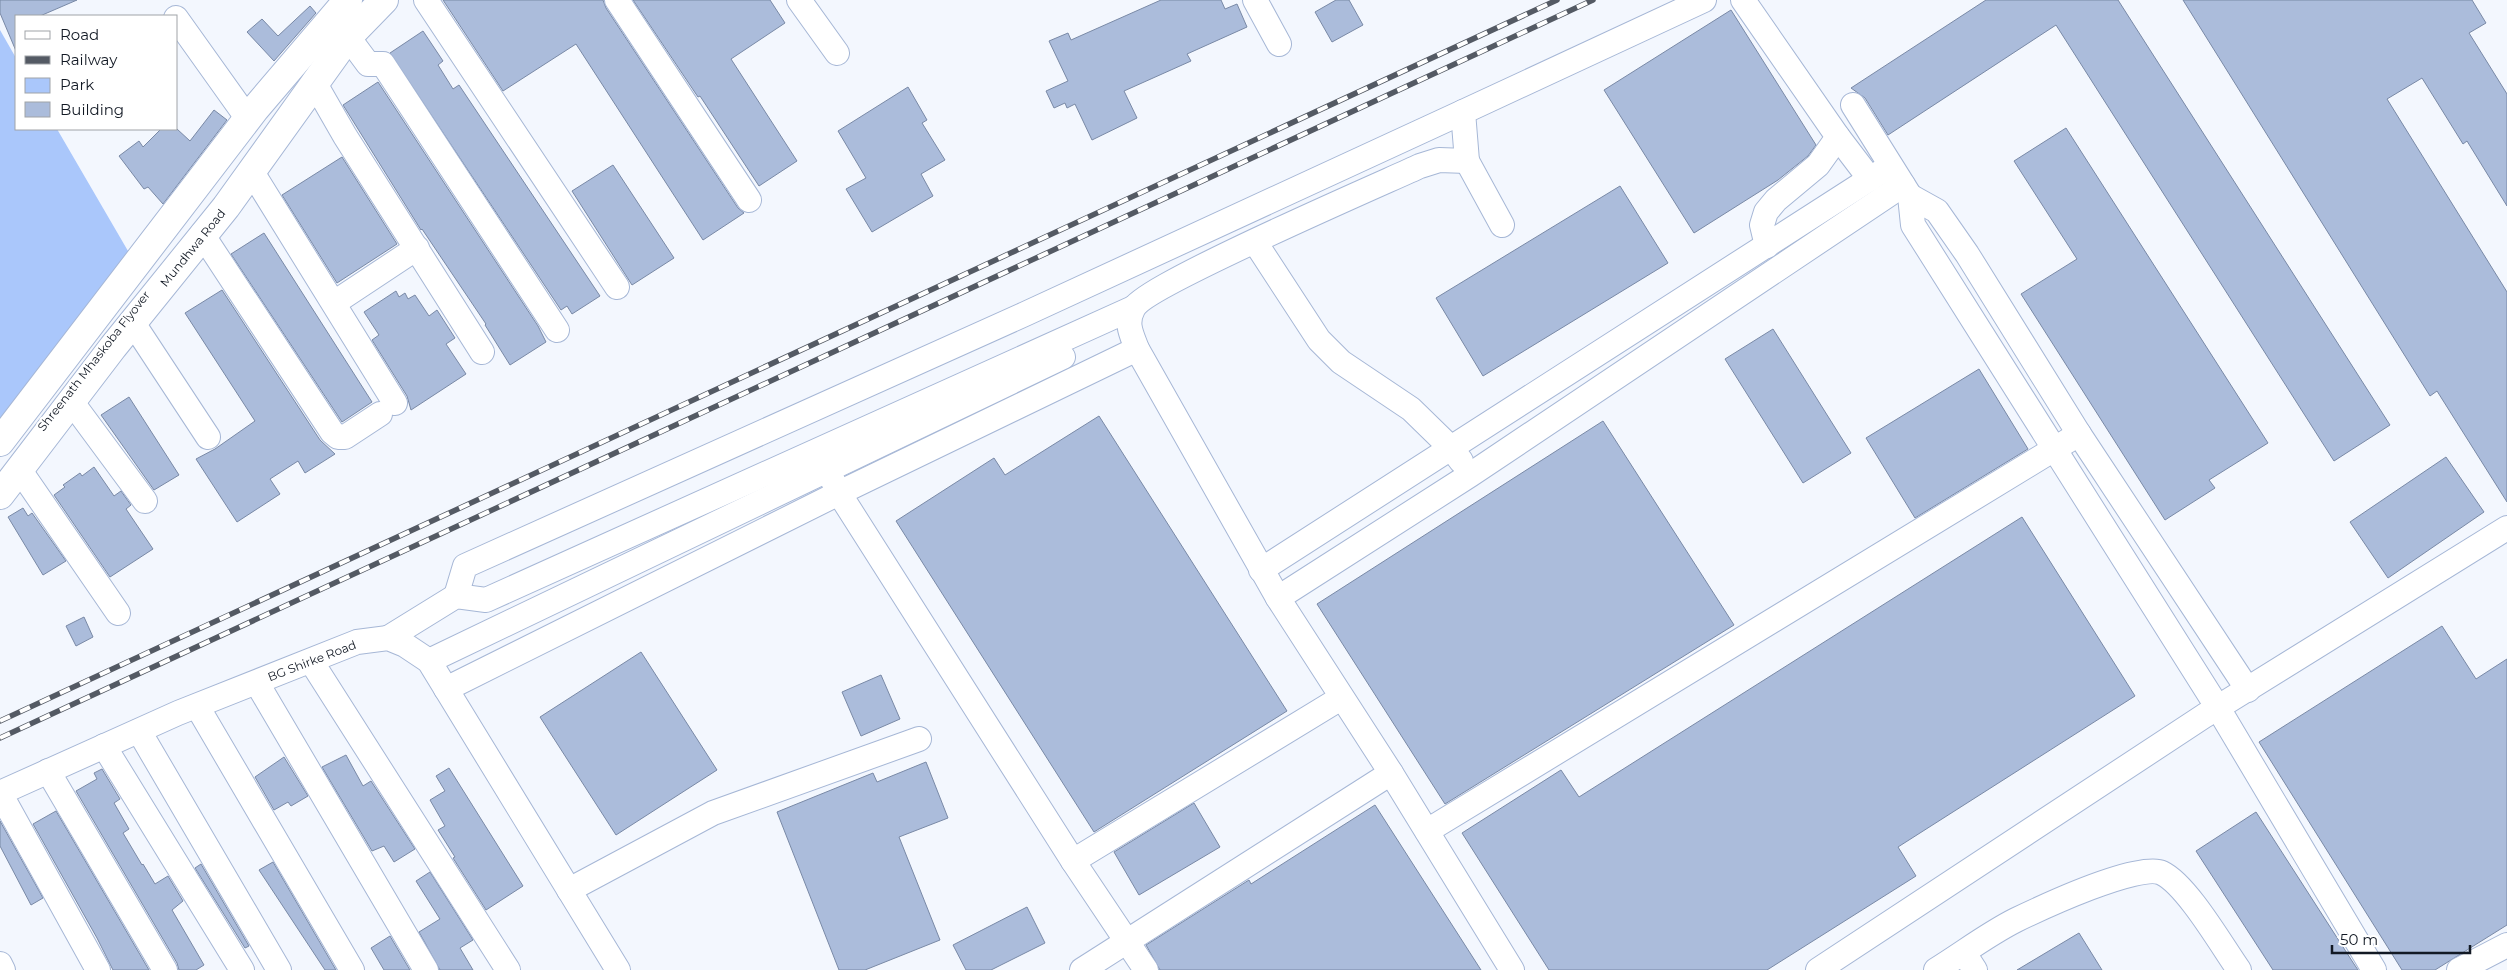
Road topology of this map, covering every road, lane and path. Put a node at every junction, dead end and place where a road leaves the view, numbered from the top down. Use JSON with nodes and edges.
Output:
{"nodes":[{"id":1,"x":164,"y":0,"type":"edge"},
{"id":2,"x":348,"y":0,"type":"edge"},
{"id":3,"x":384,"y":0,"type":"edge"},
{"id":4,"x":426,"y":0,"type":"edge"},
{"id":5,"x":617,"y":0,"type":"edge"},
{"id":6,"x":799,"y":0,"type":"edge"},
{"id":7,"x":1255,"y":0,"type":"edge"},
{"id":8,"x":1704,"y":0,"type":"edge"},
{"id":9,"x":1744,"y":0,"type":"edge"},
{"id":10,"x":175,"y":15,"type":"edge"},
{"id":11,"x":178,"y":20,"type":"edge"},
{"id":12,"x":348,"y":38,"type":"junction"},
{"id":13,"x":1279,"y":44,"type":"dead end"},
{"id":14,"x":837,"y":53,"type":"dead end"},
{"id":15,"x":314,"y":82,"type":"junction"},
{"id":16,"x":1853,"y":105,"type":"dead end"},
{"id":17,"x":1463,"y":112,"type":"junction"},
{"id":18,"x":248,"y":119,"type":"junction"},
{"id":19,"x":1838,"y":137,"type":"junction"},
{"id":20,"x":224,"y":151,"type":"junction"},
{"id":21,"x":1467,"y":161,"type":"junction"},
{"id":22,"x":258,"y":162,"type":"junction"},
{"id":23,"x":1893,"y":181,"type":"junction"},
{"id":24,"x":749,"y":200,"type":"dead end"},
{"id":25,"x":1502,"y":225,"type":"dead end"},
{"id":26,"x":191,"y":234,"type":"junction"},
{"id":27,"x":1255,"y":242,"type":"junction"},
{"id":28,"x":1767,"y":246,"type":"junction"},
{"id":29,"x":417,"y":248,"type":"junction"},
{"id":30,"x":617,"y":287,"type":"dead end"},
{"id":31,"x":334,"y":303,"type":"junction"},
{"id":32,"x":1130,"y":317,"type":"junction"},
{"id":33,"x":133,"y":323,"type":"junction"},
{"id":34,"x":557,"y":330,"type":"dead end"},
{"id":35,"x":1137,"y":349,"type":"junction"},
{"id":36,"x":482,"y":352,"type":"dead end"},
{"id":37,"x":71,"y":401,"type":"junction"},
{"id":38,"x":2080,"y":434,"type":"junction"},
{"id":39,"x":208,"y":437,"type":"dead end"},
{"id":40,"x":0,"y":442,"type":"edge"},
{"id":41,"x":1452,"y":449,"type":"junction"},
{"id":42,"x":2054,"y":450,"type":"junction"},
{"id":43,"x":828,"y":469,"type":"junction"},
{"id":44,"x":6,"y":471,"type":"edge"},
{"id":45,"x":1470,"y":475,"type":"junction"},
{"id":46,"x":839,"y":493,"type":"junction"},
{"id":47,"x":0,"y":495,"type":"edge"},
{"id":48,"x":145,"y":501,"type":"dead end"},
{"id":49,"x":2507,"y":528,"type":"edge"},
{"id":50,"x":1261,"y":570,"type":"junction"},
{"id":51,"x":456,"y":596,"type":"junction"},
{"id":52,"x":1278,"y":598,"type":"junction"},
{"id":53,"x":118,"y":613,"type":"dead end"},
{"id":54,"x":388,"y":638,"type":"junction"},
{"id":55,"x":310,"y":661,"type":"junction"},
{"id":56,"x":429,"y":661,"type":"junction"},
{"id":57,"x":257,"y":683,"type":"junction"},
{"id":58,"x":446,"y":688,"type":"junction"},
{"id":59,"x":2248,"y":690,"type":"junction"},
{"id":60,"x":1340,"y":698,"type":"junction"},
{"id":61,"x":197,"y":706,"type":"junction"},
{"id":62,"x":2218,"y":708,"type":"junction"},
{"id":63,"x":138,"y":731,"type":"junction"},
{"id":64,"x":919,"y":739,"type":"dead end"},
{"id":65,"x":104,"y":746,"type":"junction"},
{"id":66,"x":48,"y":771,"type":"junction"},
{"id":67,"x":1391,"y":773,"type":"junction"},
{"id":68,"x":0,"y":793,"type":"edge"},
{"id":69,"x":1427,"y":832,"type":"junction"},
{"id":70,"x":1073,"y":861,"type":"junction"},
{"id":71,"x":569,"y":890,"type":"junction"},
{"id":72,"x":1127,"y":941,"type":"junction"},
{"id":73,"x":2507,"y":945,"type":"edge"},
{"id":74,"x":1970,"y":961,"type":"edge"},
{"id":75,"x":0,"y":964,"type":"edge"},
{"id":76,"x":4,"y":970,"type":"edge"},
{"id":77,"x":98,"y":970,"type":"edge"},
{"id":78,"x":165,"y":970,"type":"edge"},
{"id":79,"x":242,"y":970,"type":"edge"},
{"id":80,"x":278,"y":970,"type":"edge"},
{"id":81,"x":352,"y":970,"type":"edge"},
{"id":82,"x":426,"y":970,"type":"edge"},
{"id":83,"x":508,"y":970,"type":"edge"},
{"id":84,"x":618,"y":970,"type":"edge"},
{"id":85,"x":1082,"y":970,"type":"edge"},
{"id":86,"x":1146,"y":970,"type":"edge"},
{"id":87,"x":1512,"y":970,"type":"edge"},
{"id":88,"x":1818,"y":970,"type":"edge"},
{"id":89,"x":1936,"y":970,"type":"edge"},
{"id":90,"x":2240,"y":970,"type":"edge"},
{"id":91,"x":2374,"y":970,"type":"edge"},
{"id":92,"x":2459,"y":970,"type":"edge"}],
"edges":[{"from":1,"to":10,"type":"street"},
{"from":2,"to":18,"type":"main road"},
{"from":3,"to":12,"type":"main road"},
{"from":4,"to":30,"type":"street"},
{"from":5,"to":24,"type":"street"},
{"from":6,"to":14,"type":"street"},
{"from":7,"to":13,"type":"street"},
{"from":8,"to":17,"type":"street"},
{"from":9,"to":19,"type":"street"},
{"from":11,"to":18,"type":"street"},
{"from":12,"to":15,"type":"main road"},
{"from":12,"to":34,"type":"street"},
{"from":15,"to":22,"type":"main road"},
{"from":15,"to":29,"type":"street"},
{"from":16,"to":23,"type":"street"},
{"from":17,"to":21,"type":"street"},
{"from":17,"to":51,"type":"street"},
{"from":18,"to":20,"type":"main road"},
{"from":19,"to":23,"type":"street"},
{"from":19,"to":28,"type":"street"},
{"from":20,"to":26,"type":"main road","name":"Shreenath Mhaskoba Flyover"},
{"from":20,"to":40,"type":"main road"},
{"from":21,"to":25,"type":"street"},
{"from":21,"to":27,"type":"street"},
{"from":22,"to":26,"type":"main road","name":"Shreenath Mhaskoba Flyover"},
{"from":22,"to":31,"type":"street"},
{"from":23,"to":28,"type":"street"},
{"from":23,"to":38,"type":"street"},
{"from":23,"to":42,"type":"street"},
{"from":23,"to":45,"type":"street"},
{"from":26,"to":31,"type":"street"},
{"from":26,"to":33,"type":"main road","name":"Mundhwa Road"},
{"from":26,"to":44,"type":"main road","name":"Shreenath Mhaskoba Flyover"},
{"from":27,"to":32,"type":"street"},
{"from":27,"to":41,"type":"street"},
{"from":28,"to":41,"type":"street"},
{"from":29,"to":31,"type":"street"},
{"from":29,"to":36,"type":"street"},
{"from":32,"to":35,"type":"street"},
{"from":32,"to":43,"type":"street"},
{"from":32,"to":51,"type":"street"},
{"from":33,"to":37,"type":"main road","name":"Mundhwa Road"},
{"from":33,"to":39,"type":"street"},
{"from":35,"to":46,"type":"street"},
{"from":35,"to":50,"type":"street"},
{"from":37,"to":44,"type":"main road","name":"Mundhwa Road"},
{"from":37,"to":48,"type":"street"},
{"from":38,"to":42,"type":"street"},
{"from":38,"to":59,"type":"street"},
{"from":41,"to":45,"type":"street"},
{"from":41,"to":50,"type":"street"},
{"from":42,"to":62,"type":"street"},
{"from":42,"to":69,"type":"street"},
{"from":43,"to":46,"type":"street"},
{"from":43,"to":56,"type":"street"},
{"from":44,"to":47,"type":"main road","name":"Mundhwa Road"},
{"from":44,"to":53,"type":"street"},
{"from":45,"to":52,"type":"street"},
{"from":46,"to":58,"type":"street"},
{"from":46,"to":70,"type":"street"},
{"from":49,"to":59,"type":"street"},
{"from":50,"to":52,"type":"street"},
{"from":51,"to":54,"type":"street"},
{"from":52,"to":60,"type":"street"},
{"from":54,"to":55,"type":"street","name":"BG Shirke Road"},
{"from":54,"to":56,"type":"street"},
{"from":55,"to":57,"type":"street","name":"BG Shirke Road"},
{"from":55,"to":83,"type":"street"},
{"from":56,"to":58,"type":"street"},
{"from":57,"to":61,"type":"street","name":"BG Shirke Road"},
{"from":57,"to":82,"type":"street"},
{"from":58,"to":71,"type":"street"},
{"from":59,"to":62,"type":"street"},
{"from":60,"to":67,"type":"street"},
{"from":60,"to":70,"type":"street"},
{"from":61,"to":63,"type":"street","name":"BG Shirke Road"},
{"from":61,"to":81,"type":"street"},
{"from":62,"to":88,"type":"street"},
{"from":62,"to":91,"type":"street"},
{"from":63,"to":65,"type":"street","name":"BG Shirke Road"},
{"from":63,"to":80,"type":"street"},
{"from":64,"to":71,"type":"street"},
{"from":65,"to":66,"type":"street","name":"BG Shirke Road"},
{"from":65,"to":79,"type":"street"},
{"from":66,"to":68,"type":"street","name":"BG Shirke Road"},
{"from":66,"to":78,"type":"street"},
{"from":67,"to":69,"type":"street"},
{"from":67,"to":72,"type":"street"},
{"from":68,"to":77,"type":"street"},
{"from":69,"to":87,"type":"street"},
{"from":70,"to":72,"type":"street"},
{"from":71,"to":84,"type":"street"},
{"from":72,"to":85,"type":"street"},
{"from":72,"to":86,"type":"street"},
{"from":73,"to":92,"type":"street"},
{"from":74,"to":89,"type":"street"},
{"from":74,"to":90,"type":"street"},
{"from":75,"to":76,"type":"street"}]}
